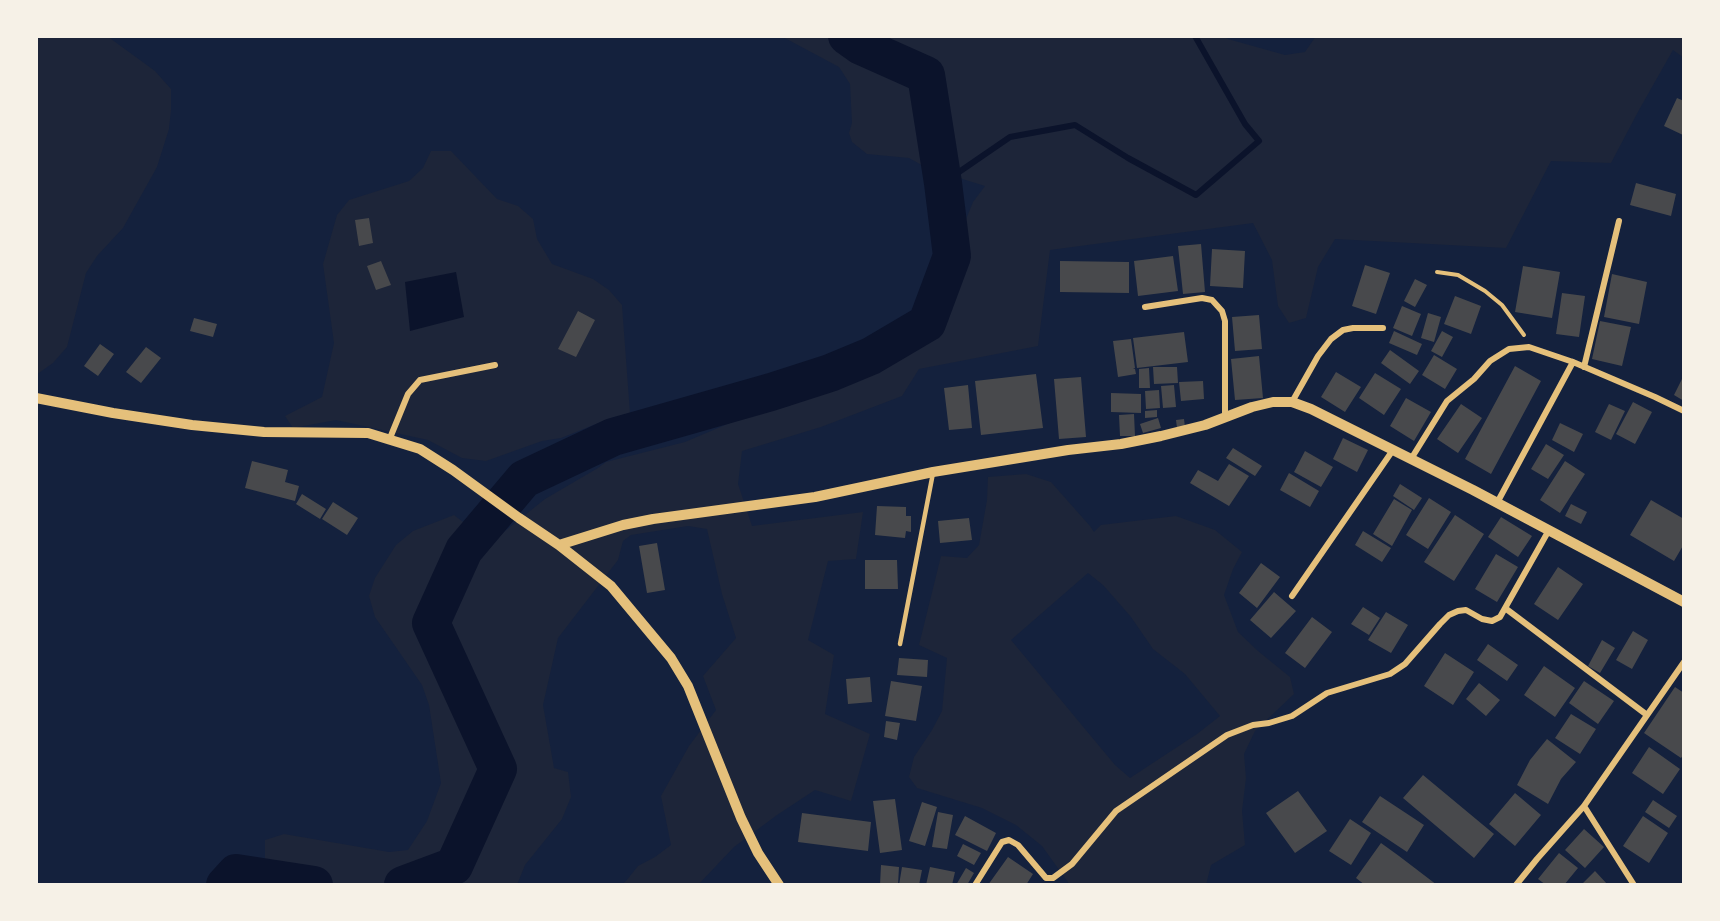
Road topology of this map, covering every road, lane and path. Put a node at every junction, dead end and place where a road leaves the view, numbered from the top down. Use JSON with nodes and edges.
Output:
{"nodes":[{"id":1,"x":1619,"y":221,"type":"dead end"},
{"id":2,"x":1437,"y":272,"type":"dead end"},
{"id":3,"x":1145,"y":307,"type":"dead end"},
{"id":4,"x":1383,"y":328,"type":"dead end"},
{"id":5,"x":1529,"y":347,"type":"junction"},
{"id":6,"x":1573,"y":362,"type":"junction"},
{"id":7,"x":495,"y":365,"type":"dead end"},
{"id":8,"x":1584,"y":367,"type":"junction"},
{"id":9,"x":36,"y":398,"type":"edge"},
{"id":10,"x":1292,"y":402,"type":"junction"},
{"id":11,"x":1684,"y":411,"type":"edge"},
{"id":12,"x":1225,"y":417,"type":"junction"},
{"id":13,"x":390,"y":438,"type":"junction"},
{"id":14,"x":1393,"y":450,"type":"junction"},
{"id":15,"x":1411,"y":459,"type":"junction"},
{"id":16,"x":933,"y":472,"type":"junction"},
{"id":17,"x":1497,"y":503,"type":"junction"},
{"id":18,"x":1549,"y":529,"type":"junction"},
{"id":19,"x":560,"y":545,"type":"junction"},
{"id":20,"x":1292,"y":596,"type":"dead end"},
{"id":21,"x":1684,"y":603,"type":"edge"},
{"id":22,"x":1505,"y":608,"type":"junction"},
{"id":23,"x":900,"y":644,"type":"dead end"},
{"id":24,"x":1684,"y":662,"type":"edge"},
{"id":25,"x":1647,"y":715,"type":"junction"},
{"id":26,"x":1584,"y":806,"type":"junction"},
{"id":27,"x":779,"y":885,"type":"edge"},
{"id":28,"x":975,"y":885,"type":"edge"},
{"id":29,"x":1517,"y":885,"type":"edge"},
{"id":30,"x":1634,"y":885,"type":"edge"}],
"edges":[{"from":1,"to":8,"type":"street"},
{"from":2,"to":5,"type":"path"},
{"from":3,"to":12,"type":"street"},
{"from":4,"to":10,"type":"street"},
{"from":5,"to":6,"type":"street"},
{"from":5,"to":15,"type":"street"},
{"from":6,"to":8,"type":"street"},
{"from":6,"to":17,"type":"street"},
{"from":7,"to":13,"type":"street"},
{"from":8,"to":11,"type":"street"},
{"from":9,"to":13,"type":"street"},
{"from":10,"to":12,"type":"street"},
{"from":10,"to":14,"type":"street"},
{"from":12,"to":16,"type":"street"},
{"from":13,"to":19,"type":"street"},
{"from":14,"to":15,"type":"street"},
{"from":14,"to":20,"type":"street"},
{"from":15,"to":17,"type":"street"},
{"from":16,"to":19,"type":"street"},
{"from":16,"to":23,"type":"lane"},
{"from":17,"to":18,"type":"street"},
{"from":18,"to":21,"type":"street"},
{"from":18,"to":22,"type":"street"},
{"from":19,"to":27,"type":"street"},
{"from":22,"to":25,"type":"street"},
{"from":22,"to":28,"type":"street"},
{"from":24,"to":25,"type":"street"},
{"from":25,"to":26,"type":"street"},
{"from":26,"to":29,"type":"street"},
{"from":26,"to":30,"type":"street"}]}
